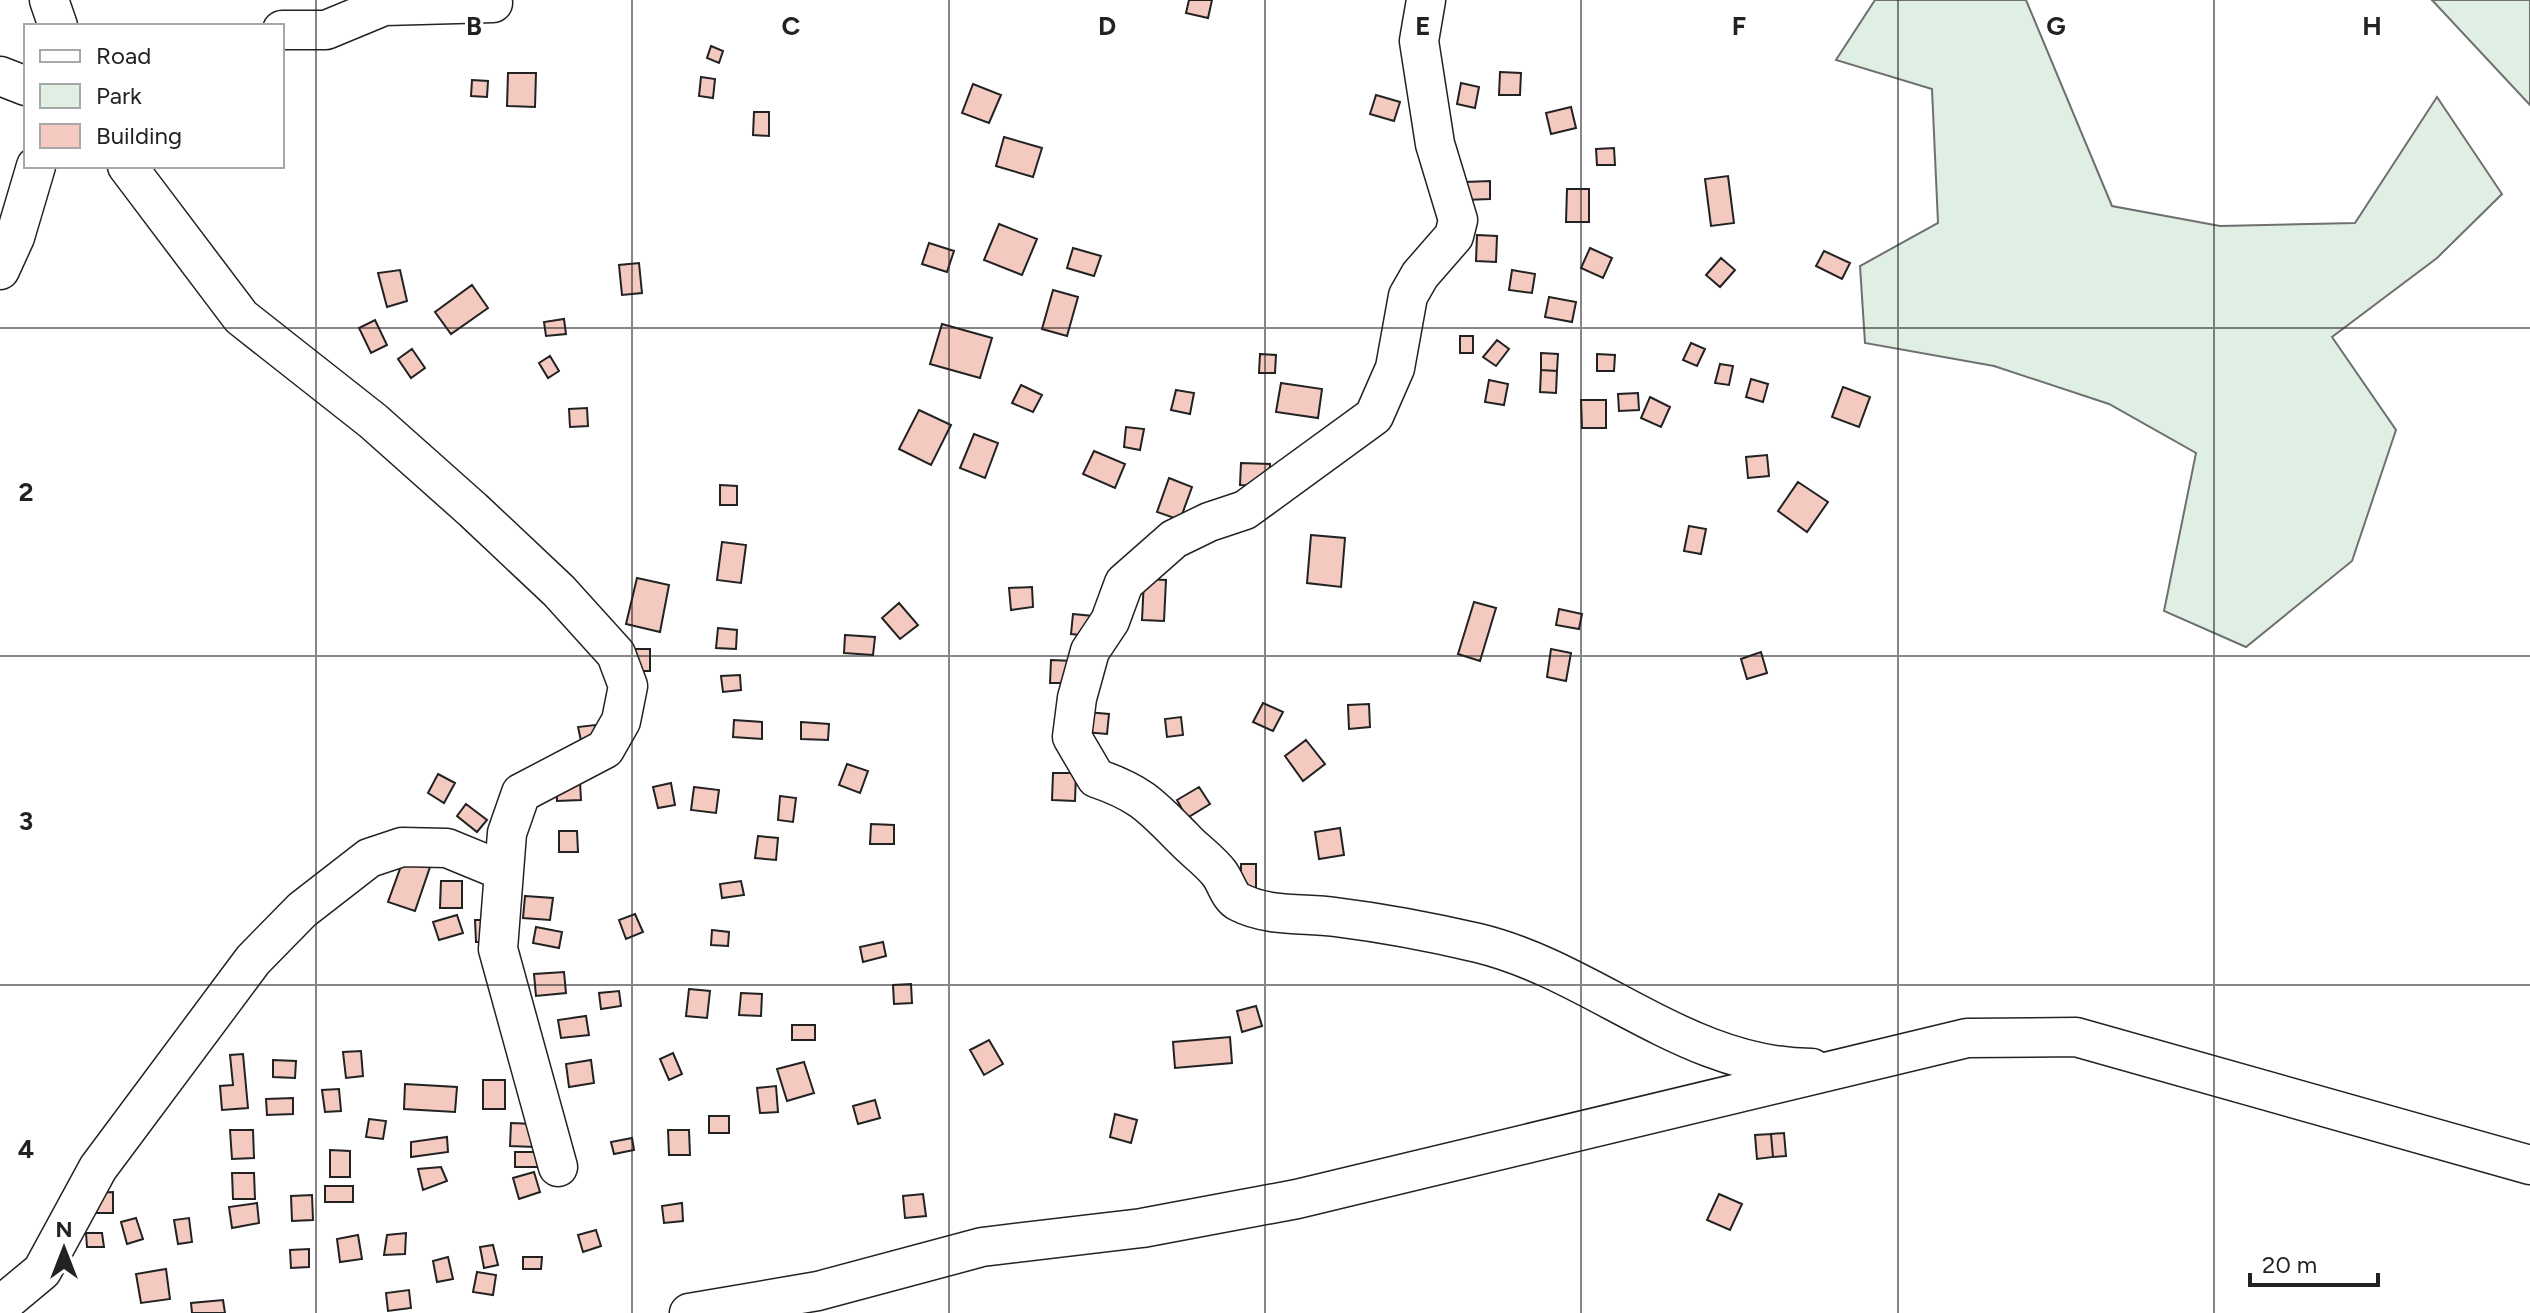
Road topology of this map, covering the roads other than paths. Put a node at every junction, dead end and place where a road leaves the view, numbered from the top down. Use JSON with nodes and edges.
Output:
{"nodes":[{"id":1,"x":49,"y":0,"type":"edge"},
{"id":2,"x":1426,"y":0,"type":"edge"},
{"id":3,"x":493,"y":3,"type":"dead end"},
{"id":4,"x":57,"y":24,"type":"edge"},
{"id":5,"x":284,"y":30,"type":"edge"},
{"id":6,"x":0,"y":76,"type":"edge"},
{"id":7,"x":24,"y":85,"type":"edge"},
{"id":8,"x":35,"y":168,"type":"edge"},
{"id":9,"x":129,"y":168,"type":"edge"},
{"id":10,"x":0,"y":270,"type":"edge"},
{"id":11,"x":503,"y":871,"type":"junction"},
{"id":12,"x":1840,"y":1068,"type":"junction"},
{"id":13,"x":2530,"y":1165,"type":"edge"},
{"id":14,"x":558,"y":1167,"type":"dead end"},
{"id":15,"x":0,"y":1306,"type":"edge"},
{"id":16,"x":689,"y":1313,"type":"edge"}],
"edges":[{"from":1,"to":4,"type":"street"},
{"from":2,"to":12,"type":"street"},
{"from":3,"to":5,"type":"street"},
{"from":6,"to":7,"type":"street"},
{"from":8,"to":10,"type":"street"},
{"from":9,"to":11,"type":"street"},
{"from":11,"to":14,"type":"street"},
{"from":11,"to":15,"type":"street"},
{"from":12,"to":13,"type":"street"},
{"from":12,"to":16,"type":"street"}]}
